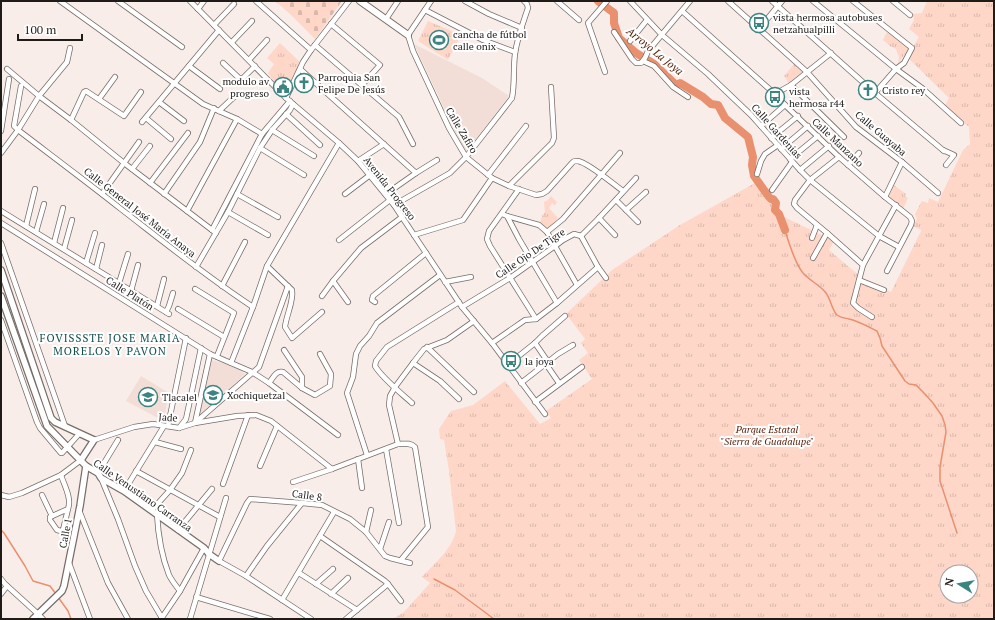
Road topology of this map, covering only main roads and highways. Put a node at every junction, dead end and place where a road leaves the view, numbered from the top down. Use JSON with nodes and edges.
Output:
{"nodes":[{"id":1,"x":363,"y":2,"type":"edge"},
{"id":2,"x":408,"y":35,"type":"road end"}],
"edges":[{"from":1,"to":2,"type":"main road"}]}
